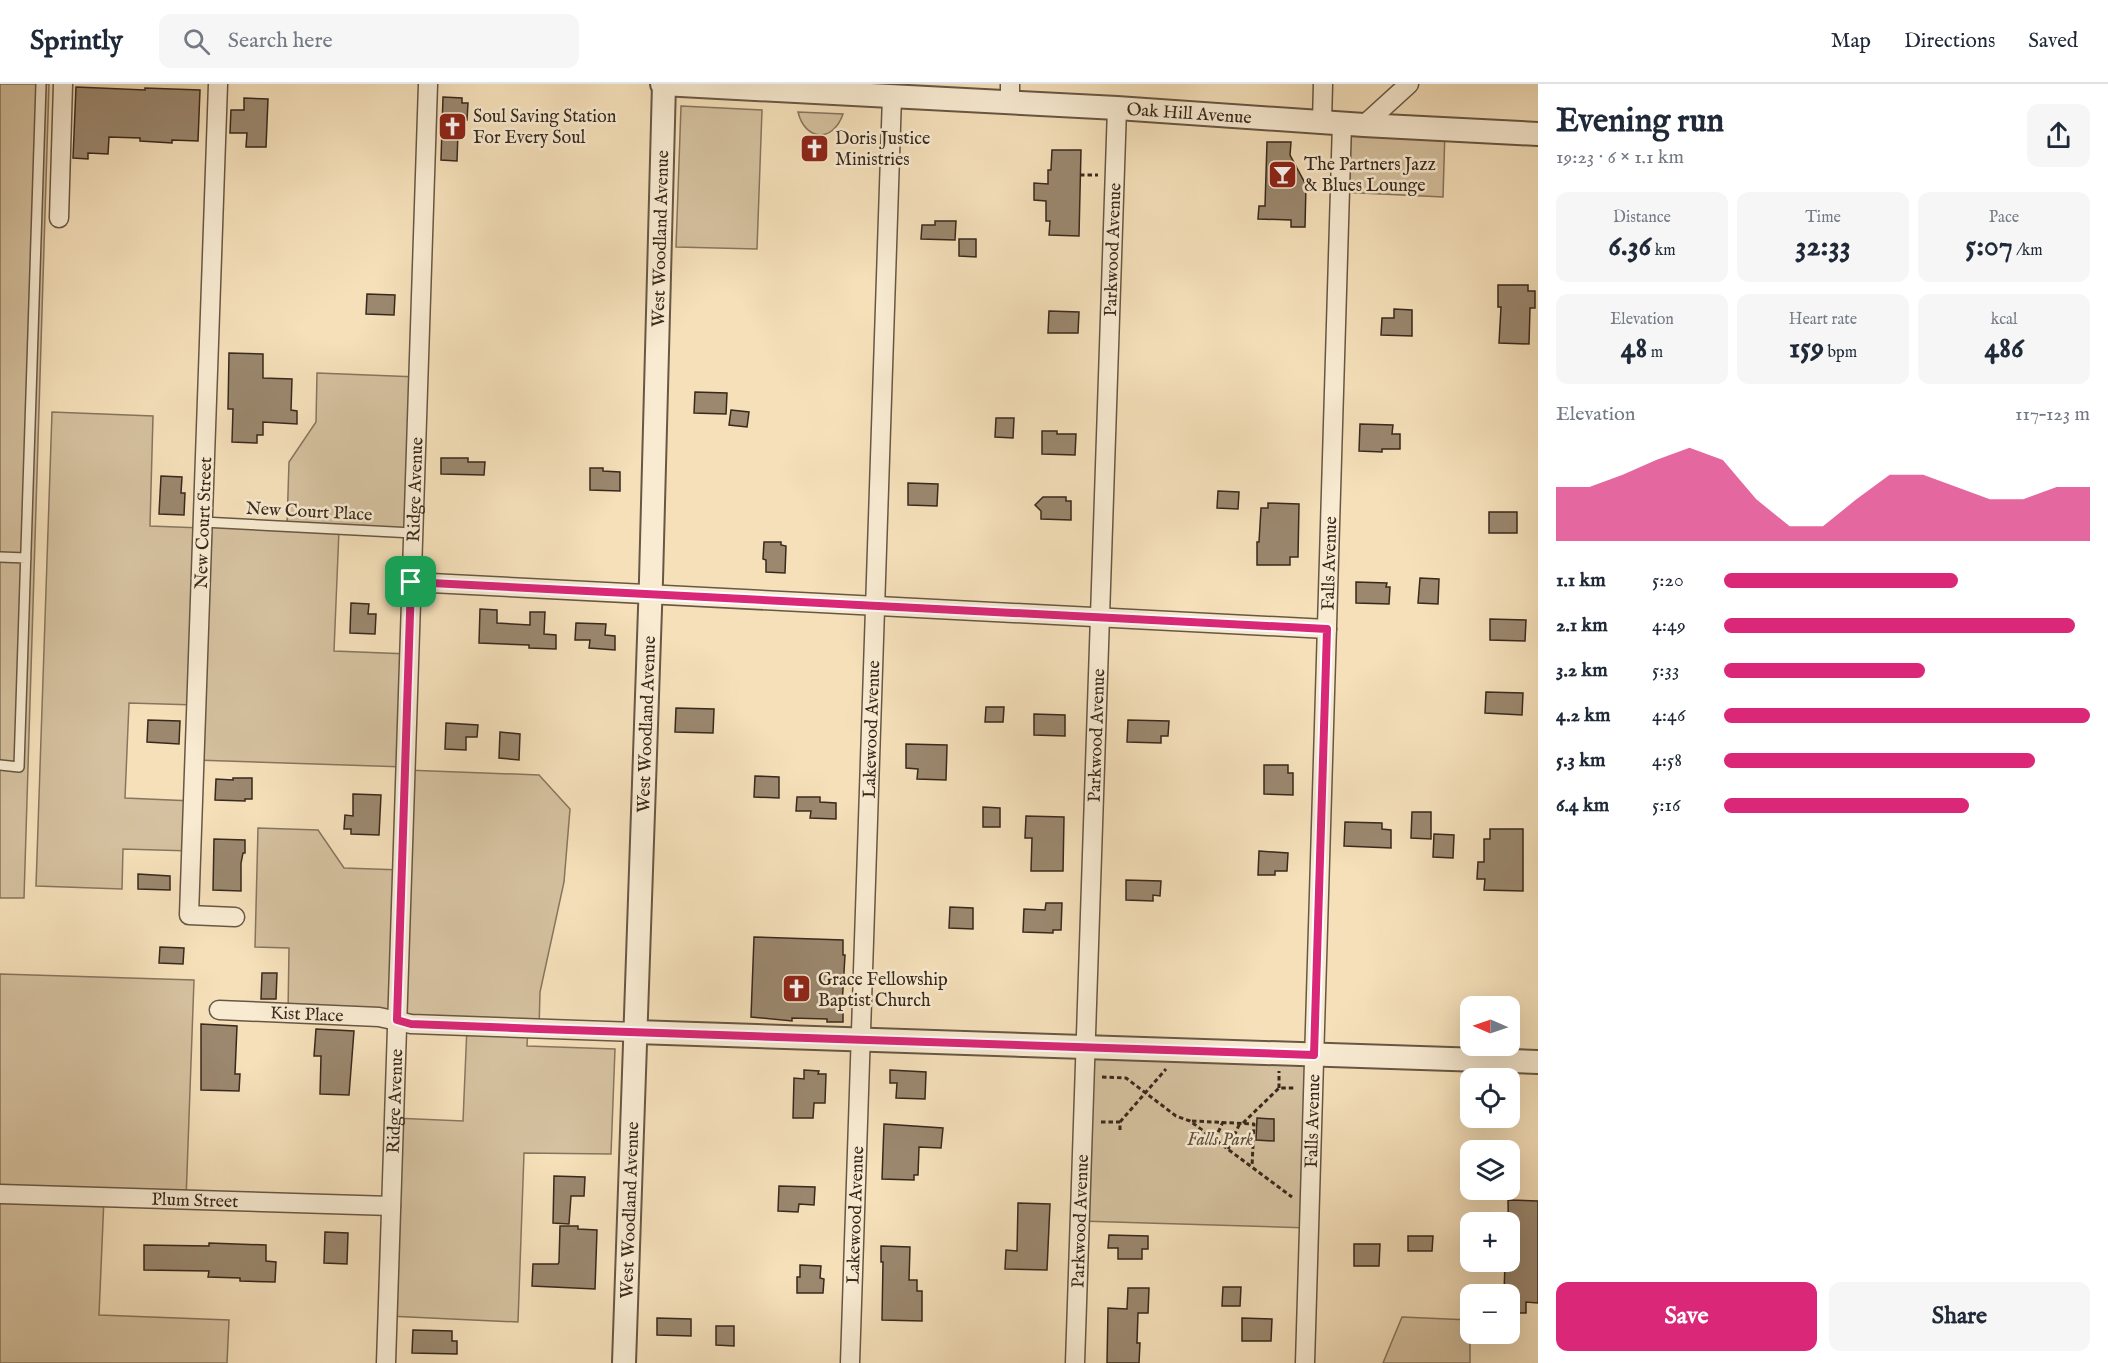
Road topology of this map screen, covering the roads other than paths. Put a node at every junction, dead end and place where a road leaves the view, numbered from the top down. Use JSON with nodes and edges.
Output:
{"nodes":[{"id":1,"x":41,"y":84,"type":"edge"},
{"id":2,"x":63,"y":84,"type":"edge"},
{"id":3,"x":218,"y":84,"type":"edge"},
{"id":4,"x":428,"y":84,"type":"edge"},
{"id":5,"x":663,"y":84,"type":"edge"},
{"id":6,"x":1323,"y":84,"type":"edge"},
{"id":7,"x":1409,"y":84,"type":"edge"},
{"id":8,"x":823,"y":88,"type":"edge"},
{"id":9,"x":1010,"y":93,"type":"edge"},
{"id":10,"x":892,"y":96,"type":"junction"},
{"id":11,"x":1117,"y":108,"type":"junction"},
{"id":12,"x":1343,"y":123,"type":"junction"},
{"id":13,"x":1538,"y":134,"type":"edge"},
{"id":14,"x":58,"y":218,"type":"dead end"},
{"id":15,"x":203,"y":522,"type":"junction"},
{"id":16,"x":413,"y":533,"type":"junction"},
{"id":17,"x":0,"y":558,"type":"edge"},
{"id":18,"x":26,"y":558,"type":"junction"},
{"id":19,"x":411,"y":582,"type":"junction"},
{"id":20,"x":650,"y":594,"type":"junction"},
{"id":21,"x":876,"y":606,"type":"junction"},
{"id":22,"x":1100,"y":617,"type":"junction"},
{"id":23,"x":1327,"y":629,"type":"junction"},
{"id":24,"x":0,"y":765,"type":"edge"},
{"id":25,"x":236,"y":917,"type":"dead end"},
{"id":26,"x":219,"y":1010,"type":"dead end"},
{"id":27,"x":397,"y":1020,"type":"junction"},
{"id":28,"x":636,"y":1032,"type":"junction"},
{"id":29,"x":862,"y":1040,"type":"junction"},
{"id":30,"x":1086,"y":1047,"type":"junction"},
{"id":31,"x":1314,"y":1055,"type":"junction"},
{"id":32,"x":1538,"y":1062,"type":"edge"},
{"id":33,"x":0,"y":1194,"type":"edge"},
{"id":34,"x":391,"y":1206,"type":"junction"},
{"id":35,"x":386,"y":1363,"type":"edge"},
{"id":36,"x":624,"y":1363,"type":"edge"},
{"id":37,"x":850,"y":1363,"type":"edge"},
{"id":38,"x":1075,"y":1363,"type":"edge"},
{"id":39,"x":1305,"y":1363,"type":"edge"}],
"edges":[{"from":1,"to":18,"type":"lane"},
{"from":2,"to":14,"type":"street"},
{"from":3,"to":15,"type":"street","name":"New Court Street"},
{"from":4,"to":16,"type":"street","name":"Ridge Avenue"},
{"from":5,"to":8,"type":"street","name":"Oak Hill Avenue"},
{"from":5,"to":20,"type":"street","name":"West Woodland Avenue"},
{"from":6,"to":12,"type":"street","name":"Falls Avenue"},
{"from":7,"to":12,"type":"street"},
{"from":8,"to":10,"type":"street","name":"Oak Hill Avenue"},
{"from":9,"to":10,"type":"street","name":"Oak Hill Avenue"},
{"from":9,"to":11,"type":"street","name":"Oak Hill Avenue"},
{"from":10,"to":21,"type":"street","name":"Lakewood Avenue"},
{"from":11,"to":12,"type":"street","name":"Oak Hill Avenue"},
{"from":11,"to":22,"type":"street","name":"Parkwood Avenue"},
{"from":12,"to":13,"type":"street","name":"Oak Hill Avenue"},
{"from":12,"to":23,"type":"street","name":"Falls Avenue"},
{"from":15,"to":16,"type":"lane","name":"New Court Place"},
{"from":15,"to":25,"type":"street","name":"New Court Street"},
{"from":16,"to":19,"type":"street","name":"Ridge Avenue"},
{"from":17,"to":18,"type":"lane"},
{"from":18,"to":24,"type":"lane"},
{"from":19,"to":20,"type":"street"},
{"from":19,"to":27,"type":"street","name":"Ridge Avenue"},
{"from":20,"to":21,"type":"street"},
{"from":20,"to":28,"type":"street","name":"West Woodland Avenue"},
{"from":21,"to":22,"type":"street"},
{"from":21,"to":29,"type":"street","name":"Lakewood Avenue"},
{"from":22,"to":23,"type":"street"},
{"from":22,"to":30,"type":"street","name":"Parkwood Avenue"},
{"from":23,"to":31,"type":"street","name":"Falls Avenue"},
{"from":26,"to":27,"type":"street","name":"Kist Place"},
{"from":27,"to":28,"type":"street","name":"Kist Place"},
{"from":27,"to":34,"type":"street","name":"Ridge Avenue"},
{"from":28,"to":29,"type":"street"},
{"from":28,"to":36,"type":"street","name":"West Woodland Avenue"},
{"from":29,"to":30,"type":"street"},
{"from":29,"to":37,"type":"street","name":"Lakewood Avenue"},
{"from":30,"to":31,"type":"street"},
{"from":30,"to":38,"type":"street","name":"Parkwood Avenue"},
{"from":31,"to":32,"type":"street"},
{"from":31,"to":39,"type":"street","name":"Falls Avenue"},
{"from":33,"to":34,"type":"street","name":"Plum Street"},
{"from":34,"to":35,"type":"street","name":"Ridge Avenue"}]}
